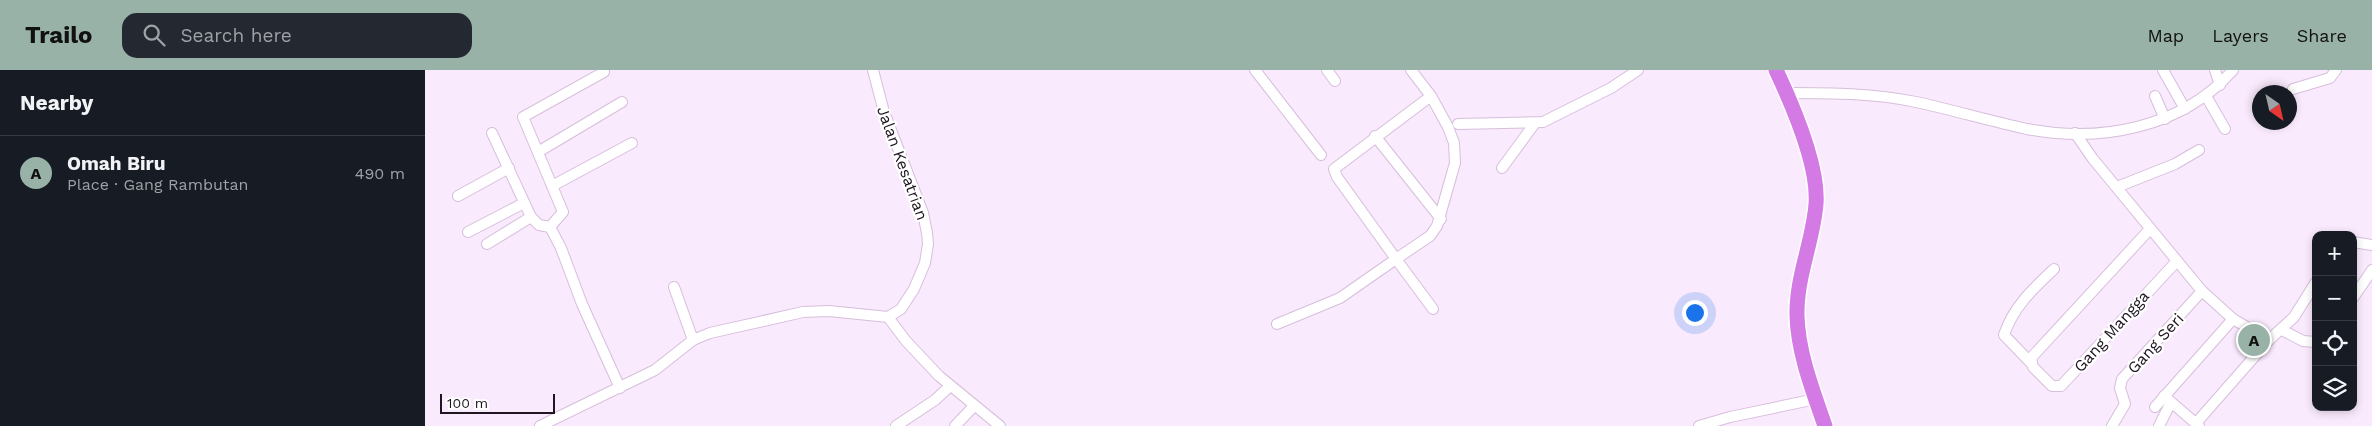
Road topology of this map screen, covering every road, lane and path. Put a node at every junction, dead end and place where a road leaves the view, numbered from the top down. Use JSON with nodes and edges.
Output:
{"nodes":[{"id":1,"x":873,"y":70,"type":"edge"},
{"id":2,"x":1327,"y":70,"type":"edge"},
{"id":3,"x":1411,"y":70,"type":"edge"},
{"id":4,"x":1638,"y":70,"type":"edge"},
{"id":5,"x":1776,"y":70,"type":"edge"},
{"id":6,"x":2163,"y":70,"type":"edge"},
{"id":7,"x":2215,"y":70,"type":"edge"},
{"id":8,"x":2233,"y":70,"type":"edge"},
{"id":9,"x":2337,"y":70,"type":"edge"},
{"id":10,"x":604,"y":72,"type":"dead end"},
{"id":11,"x":1261,"y":72,"type":"edge"},
{"id":12,"x":1335,"y":80,"type":"dead end"},
{"id":13,"x":2220,"y":85,"type":"junction"},
{"id":14,"x":2297,"y":88,"type":"edge"},
{"id":15,"x":1787,"y":93,"type":"junction"},
{"id":16,"x":1431,"y":96,"type":"junction"},
{"id":17,"x":2155,"y":96,"type":"dead end"},
{"id":18,"x":2206,"y":96,"type":"junction"},
{"id":19,"x":622,"y":102,"type":"dead end"},
{"id":20,"x":2185,"y":109,"type":"junction"},
{"id":21,"x":2165,"y":119,"type":"junction"},
{"id":22,"x":1535,"y":123,"type":"junction"},
{"id":23,"x":1458,"y":124,"type":"dead end"},
{"id":24,"x":2225,"y":129,"type":"dead end"},
{"id":25,"x":493,"y":132,"type":"dead end"},
{"id":26,"x":2075,"y":133,"type":"junction"},
{"id":27,"x":1375,"y":136,"type":"junction"},
{"id":28,"x":633,"y":143,"type":"dead end"},
{"id":29,"x":2199,"y":150,"type":"dead end"},
{"id":30,"x":538,"y":152,"type":"junction"},
{"id":31,"x":1321,"y":155,"type":"dead end"},
{"id":32,"x":509,"y":168,"type":"junction"},
{"id":33,"x":1502,"y":168,"type":"dead end"},
{"id":34,"x":552,"y":186,"type":"junction"},
{"id":35,"x":2117,"y":187,"type":"junction"},
{"id":36,"x":458,"y":196,"type":"dead end"},
{"id":37,"x":524,"y":203,"type":"junction"},
{"id":38,"x":531,"y":217,"type":"junction"},
{"id":39,"x":1441,"y":219,"type":"junction"},
{"id":40,"x":550,"y":227,"type":"junction"},
{"id":41,"x":2150,"y":229,"type":"junction"},
{"id":42,"x":469,"y":232,"type":"dead end"},
{"id":43,"x":2357,"y":243,"type":"edge"},
{"id":44,"x":487,"y":244,"type":"dead end"},
{"id":45,"x":2372,"y":245,"type":"edge"},
{"id":46,"x":1396,"y":260,"type":"junction"},
{"id":47,"x":2177,"y":261,"type":"junction"},
{"id":48,"x":2055,"y":269,"type":"dead end"},
{"id":49,"x":2372,"y":270,"type":"edge"},
{"id":50,"x":674,"y":287,"type":"dead end"},
{"id":51,"x":2312,"y":288,"type":"edge"},
{"id":52,"x":2202,"y":291,"type":"junction"},
{"id":53,"x":2357,"y":292,"type":"edge"},
{"id":54,"x":1433,"y":309,"type":"dead end"},
{"id":55,"x":888,"y":316,"type":"junction"},
{"id":56,"x":2233,"y":319,"type":"junction"},
{"id":57,"x":1277,"y":324,"type":"dead end"},
{"id":58,"x":2282,"y":330,"type":"junction"},
{"id":59,"x":693,"y":340,"type":"junction"},
{"id":60,"x":2269,"y":340,"type":"junction"},
{"id":61,"x":2312,"y":342,"type":"edge"},
{"id":62,"x":2031,"y":363,"type":"junction"},
{"id":63,"x":949,"y":387,"type":"junction"},
{"id":64,"x":620,"y":388,"type":"junction"},
{"id":65,"x":1816,"y":399,"type":"junction"},
{"id":66,"x":2168,"y":399,"type":"junction"},
{"id":67,"x":974,"y":406,"type":"junction"},
{"id":68,"x":2155,"y":407,"type":"dead end"},
{"id":69,"x":2198,"y":424,"type":"edge"},
{"id":70,"x":540,"y":426,"type":"edge"},
{"id":71,"x":896,"y":426,"type":"edge"},
{"id":72,"x":955,"y":426,"type":"edge"},
{"id":73,"x":1000,"y":426,"type":"edge"},
{"id":74,"x":1699,"y":426,"type":"edge"},
{"id":75,"x":1825,"y":426,"type":"edge"},
{"id":76,"x":2112,"y":426,"type":"edge"},
{"id":77,"x":2159,"y":426,"type":"edge"}],
"edges":[{"from":1,"to":55,"type":"street","name":"Jalan Kesatrian"},
{"from":2,"to":12,"type":"street"},
{"from":3,"to":16,"type":"street"},
{"from":4,"to":22,"type":"street"},
{"from":5,"to":15,"type":"highway"},
{"from":6,"to":20,"type":"street"},
{"from":7,"to":13,"type":"street"},
{"from":8,"to":13,"type":"street"},
{"from":9,"to":14,"type":"street"},
{"from":10,"to":30,"type":"street"},
{"from":11,"to":31,"type":"street"},
{"from":13,"to":18,"type":"street"},
{"from":15,"to":26,"type":"street"},
{"from":15,"to":65,"type":"highway"},
{"from":16,"to":27,"type":"street"},
{"from":16,"to":39,"type":"street"},
{"from":17,"to":21,"type":"street"},
{"from":18,"to":20,"type":"street"},
{"from":18,"to":24,"type":"street"},
{"from":19,"to":30,"type":"street"},
{"from":20,"to":21,"type":"street"},
{"from":21,"to":26,"type":"street"},
{"from":22,"to":23,"type":"street"},
{"from":22,"to":33,"type":"street"},
{"from":25,"to":32,"type":"street"},
{"from":26,"to":35,"type":"street"},
{"from":27,"to":39,"type":"street"},
{"from":27,"to":46,"type":"street"},
{"from":28,"to":34,"type":"street"},
{"from":29,"to":35,"type":"street"},
{"from":30,"to":34,"type":"street"},
{"from":32,"to":36,"type":"street"},
{"from":32,"to":37,"type":"street"},
{"from":34,"to":40,"type":"street"},
{"from":35,"to":41,"type":"street"},
{"from":37,"to":38,"type":"street"},
{"from":37,"to":42,"type":"street"},
{"from":38,"to":40,"type":"street"},
{"from":38,"to":44,"type":"street"},
{"from":39,"to":46,"type":"street"},
{"from":40,"to":64,"type":"street"},
{"from":41,"to":47,"type":"street"},
{"from":41,"to":62,"type":"street"},
{"from":43,"to":45,"type":"street"},
{"from":46,"to":54,"type":"street"},
{"from":46,"to":57,"type":"street"},
{"from":47,"to":52,"type":"street"},
{"from":47,"to":62,"type":"street","name":"Gang Mangga"},
{"from":48,"to":62,"type":"street"},
{"from":49,"to":53,"type":"street"},
{"from":50,"to":59,"type":"street"},
{"from":51,"to":58,"type":"street"},
{"from":52,"to":56,"type":"street"},
{"from":52,"to":76,"type":"street","name":"Gang Seri"},
{"from":55,"to":59,"type":"street"},
{"from":55,"to":63,"type":"street"},
{"from":56,"to":60,"type":"street"},
{"from":56,"to":66,"type":"street"},
{"from":58,"to":60,"type":"street"},
{"from":58,"to":61,"type":"street"},
{"from":59,"to":64,"type":"street"},
{"from":60,"to":69,"type":"street"},
{"from":63,"to":67,"type":"street"},
{"from":63,"to":71,"type":"street"},
{"from":64,"to":70,"type":"street"},
{"from":65,"to":74,"type":"street"},
{"from":65,"to":75,"type":"highway"},
{"from":66,"to":68,"type":"street"},
{"from":66,"to":69,"type":"street"},
{"from":66,"to":77,"type":"street"},
{"from":67,"to":72,"type":"street"},
{"from":67,"to":73,"type":"street"}]}
